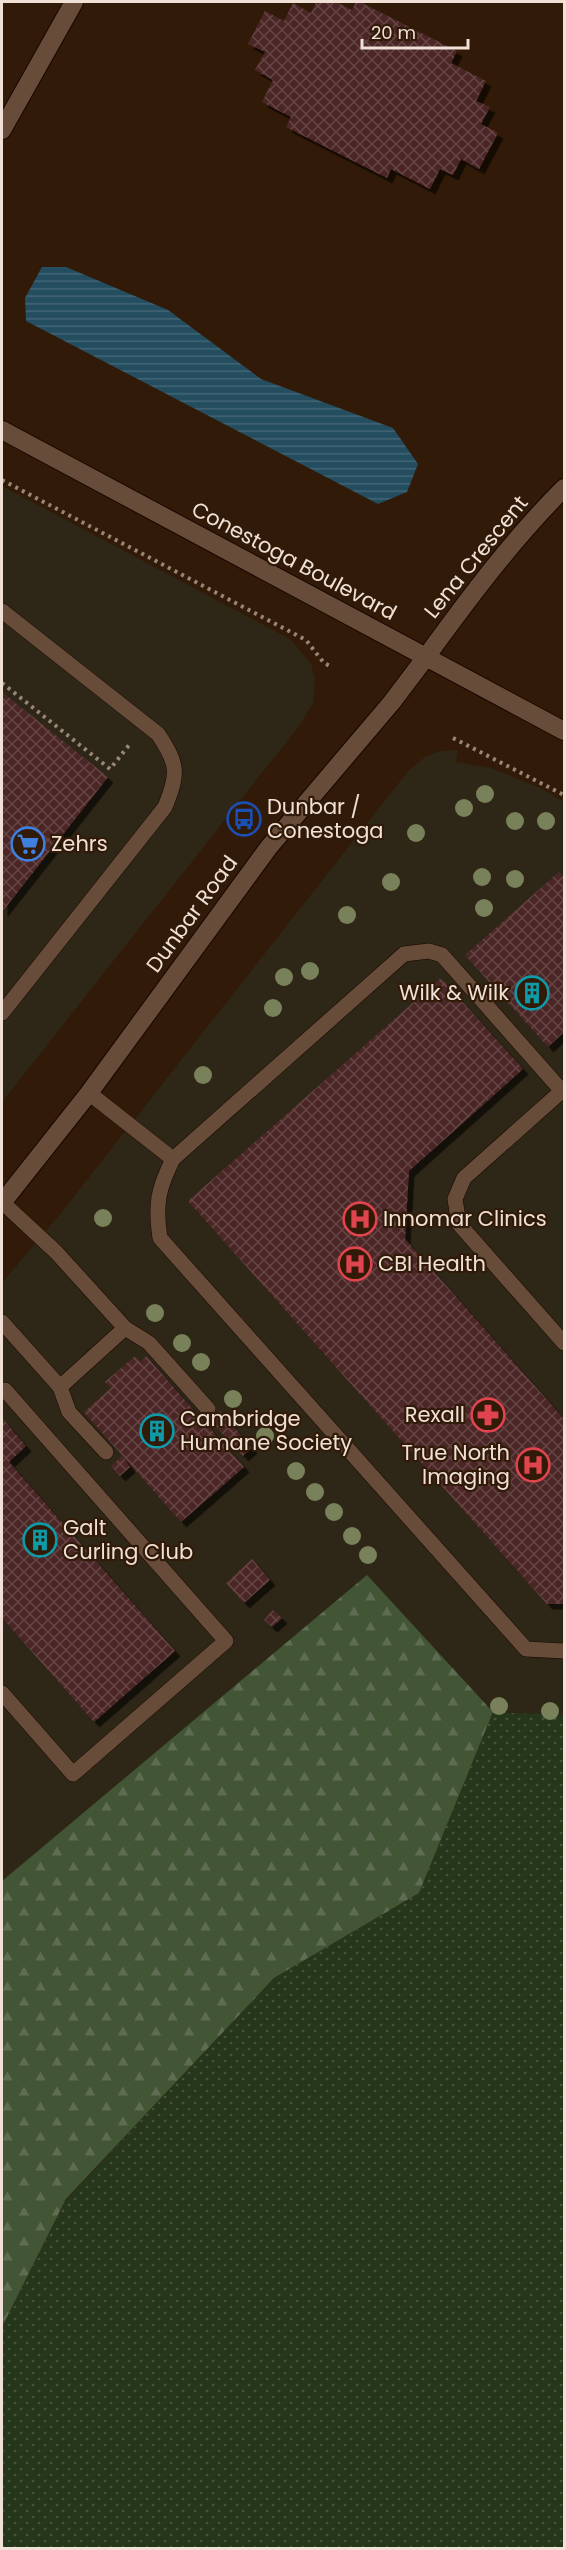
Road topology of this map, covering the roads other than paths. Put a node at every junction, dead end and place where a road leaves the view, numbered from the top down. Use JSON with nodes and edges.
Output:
{"nodes":[{"id":1,"x":74,"y":2,"type":"edge"},
{"id":2,"x":2,"y":128,"type":"edge"},
{"id":3,"x":2,"y":430,"type":"edge"},
{"id":4,"x":564,"y":488,"type":"edge"},
{"id":5,"x":2,"y":611,"type":"edge"},
{"id":6,"x":426,"y":657,"type":"junction"},
{"id":7,"x":564,"y":731,"type":"edge"},
{"id":8,"x":2,"y":1013,"type":"edge"},
{"id":9,"x":563,"y":1090,"type":"edge"},
{"id":10,"x":89,"y":1093,"type":"junction"},
{"id":11,"x":173,"y":1159,"type":"junction"},
{"id":12,"x":2,"y":1202,"type":"edge"},
{"id":13,"x":2,"y":1322,"type":"edge"},
{"id":14,"x":125,"y":1328,"type":"junction"},
{"id":15,"x":564,"y":1343,"type":"edge"},
{"id":16,"x":60,"y":1387,"type":"junction"},
{"id":17,"x":5,"y":1390,"type":"dead end"},
{"id":18,"x":208,"y":1409,"type":"dead end"},
{"id":19,"x":106,"y":1452,"type":"dead end"},
{"id":20,"x":564,"y":1651,"type":"edge"},
{"id":21,"x":2,"y":1693,"type":"edge"}],
"edges":[{"from":1,"to":2,"type":"street"},
{"from":3,"to":6,"type":"street","name":"Conestoga Boulevard"},
{"from":4,"to":6,"type":"street","name":"Lena Crescent"},
{"from":5,"to":8,"type":"lane"},
{"from":6,"to":7,"type":"street","name":"Conestoga Boulevard"},
{"from":6,"to":10,"type":"street","name":"Dunbar Road"},
{"from":9,"to":11,"type":"lane"},
{"from":9,"to":15,"type":"lane"},
{"from":10,"to":11,"type":"lane"},
{"from":10,"to":12,"type":"street","name":"Dunbar Road"},
{"from":11,"to":20,"type":"lane"},
{"from":12,"to":14,"type":"lane"},
{"from":13,"to":16,"type":"lane"},
{"from":14,"to":16,"type":"lane"},
{"from":14,"to":18,"type":"lane"},
{"from":16,"to":19,"type":"lane"},
{"from":17,"to":21,"type":"lane"}]}
